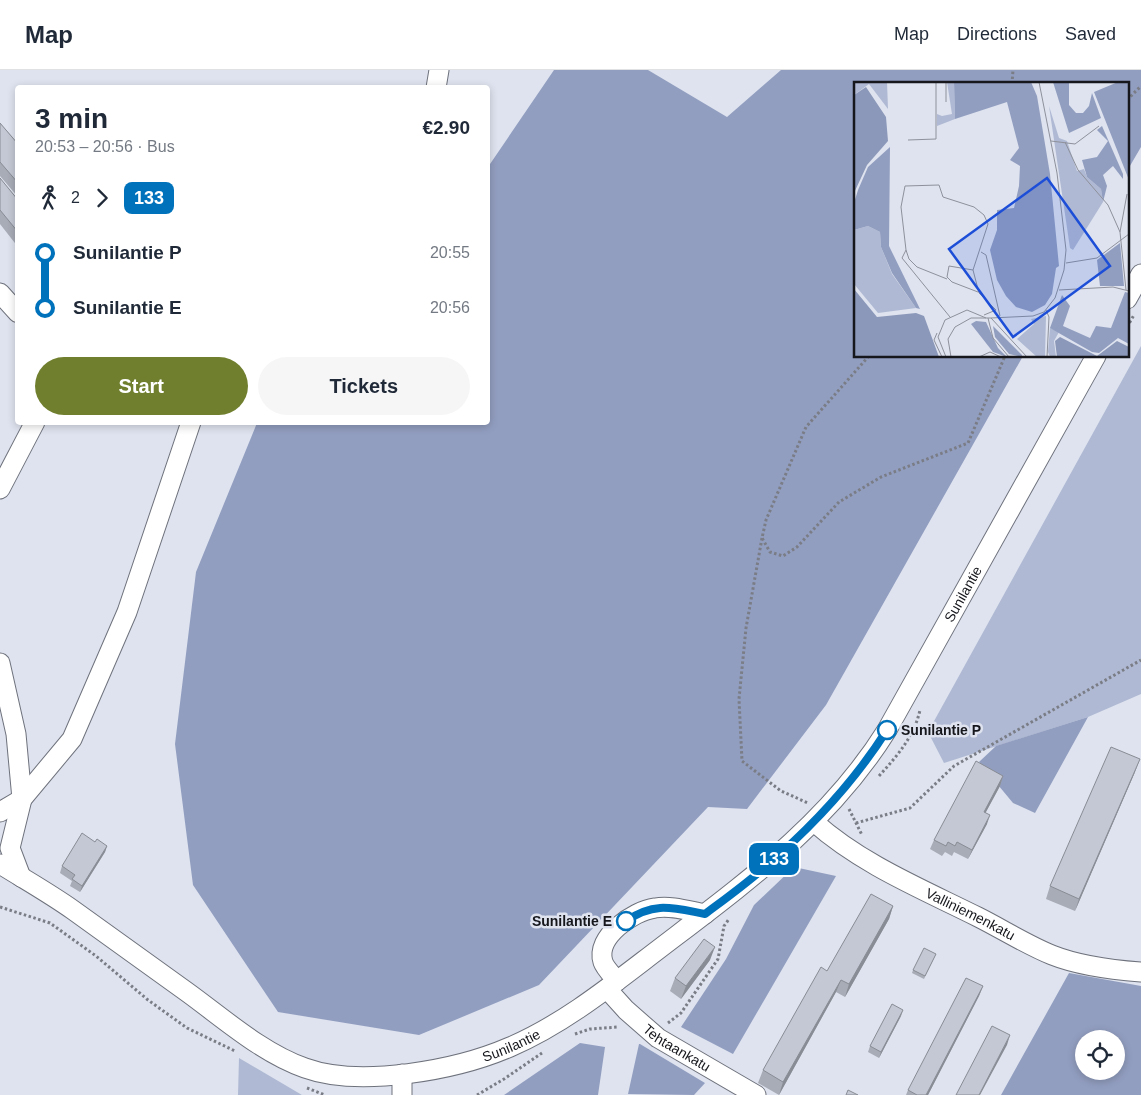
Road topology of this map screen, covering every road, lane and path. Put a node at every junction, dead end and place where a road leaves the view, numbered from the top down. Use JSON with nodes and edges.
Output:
{"nodes":[{"id":1,"x":439,"y":70,"type":"edge"},
{"id":2,"x":436,"y":85,"type":"edge"},
{"id":3,"x":1141,"y":86,"type":"edge"},
{"id":4,"x":1128,"y":99,"type":"edge"},
{"id":5,"x":1141,"y":274,"type":"edge"},
{"id":6,"x":0,"y":293,"type":"edge"},
{"id":7,"x":1128,"y":297,"type":"edge"},
{"id":8,"x":15,"y":310,"type":"edge"},
{"id":9,"x":868,"y":358,"type":"edge"},
{"id":10,"x":1004,"y":358,"type":"edge"},
{"id":11,"x":1095,"y":358,"type":"edge"},
{"id":12,"x":33,"y":425,"type":"edge"},
{"id":13,"x":190,"y":425,"type":"edge"},
{"id":14,"x":0,"y":490,"type":"edge"},
{"id":15,"x":762,"y":538,"type":"junction"},
{"id":16,"x":1141,"y":660,"type":"edge"},
{"id":17,"x":0,"y":663,"type":"edge"},
{"id":18,"x":22,"y":799,"type":"junction"},
{"id":19,"x":0,"y":812,"type":"edge"},
{"id":20,"x":820,"y":816,"type":"junction"},
{"id":21,"x":856,"y":824,"type":"dead end"},
{"id":22,"x":0,"y":864,"type":"edge"},
{"id":23,"x":21,"y":877,"type":"junction"},
{"id":24,"x":0,"y":907,"type":"edge"},
{"id":25,"x":705,"y":914,"type":"junction"},
{"id":26,"x":729,"y":918,"type":"dead end"},
{"id":27,"x":1141,"y":972,"type":"edge"},
{"id":28,"x":612,"y":985,"type":"junction"},
{"id":29,"x":644,"y":1026,"type":"junction"},
{"id":30,"x":573,"y":1035,"type":"dead end"},
{"id":31,"x":550,"y":1048,"type":"dead end"},
{"id":32,"x":239,"y":1053,"type":"dead end"},
{"id":33,"x":402,"y":1074,"type":"junction"},
{"id":34,"x":304,"y":1087,"type":"dead end"},
{"id":35,"x":325,"y":1095,"type":"edge"},
{"id":36,"x":402,"y":1095,"type":"edge"},
{"id":37,"x":477,"y":1095,"type":"edge"},
{"id":38,"x":756,"y":1095,"type":"edge"}],
"edges":[{"from":1,"to":2,"type":"street"},
{"from":3,"to":4,"type":"path"},
{"from":5,"to":7,"type":"street"},
{"from":6,"to":8,"type":"street"},
{"from":9,"to":15,"type":"path"},
{"from":10,"to":15,"type":"path"},
{"from":11,"to":20,"type":"street","name":"Sunilantie"},
{"from":12,"to":14,"type":"street"},
{"from":13,"to":18,"type":"street"},
{"from":15,"to":20,"type":"path"},
{"from":16,"to":21,"type":"path"},
{"from":17,"to":18,"type":"street"},
{"from":18,"to":19,"type":"street"},
{"from":18,"to":23,"type":"street"},
{"from":20,"to":25,"type":"street","name":"Sunilantie"},
{"from":20,"to":27,"type":"street","name":"Valliniemenkatu"},
{"from":22,"to":23,"type":"street","name":"Sunilantie"},
{"from":23,"to":33,"type":"street","name":"Sunilantie"},
{"from":24,"to":32,"type":"path"},
{"from":25,"to":28,"type":"street","name":"Sunilantie"},
{"from":25,"to":28,"type":"street","name":"Tehtaankatu"},
{"from":26,"to":29,"type":"path"},
{"from":28,"to":29,"type":"street","name":"Tehtaankatu"},
{"from":28,"to":33,"type":"street","name":"Sunilantie"},
{"from":29,"to":30,"type":"path"},
{"from":29,"to":38,"type":"street","name":"Tehtaankatu"},
{"from":31,"to":37,"type":"path"},
{"from":33,"to":36,"type":"street"},
{"from":34,"to":35,"type":"path"}]}
